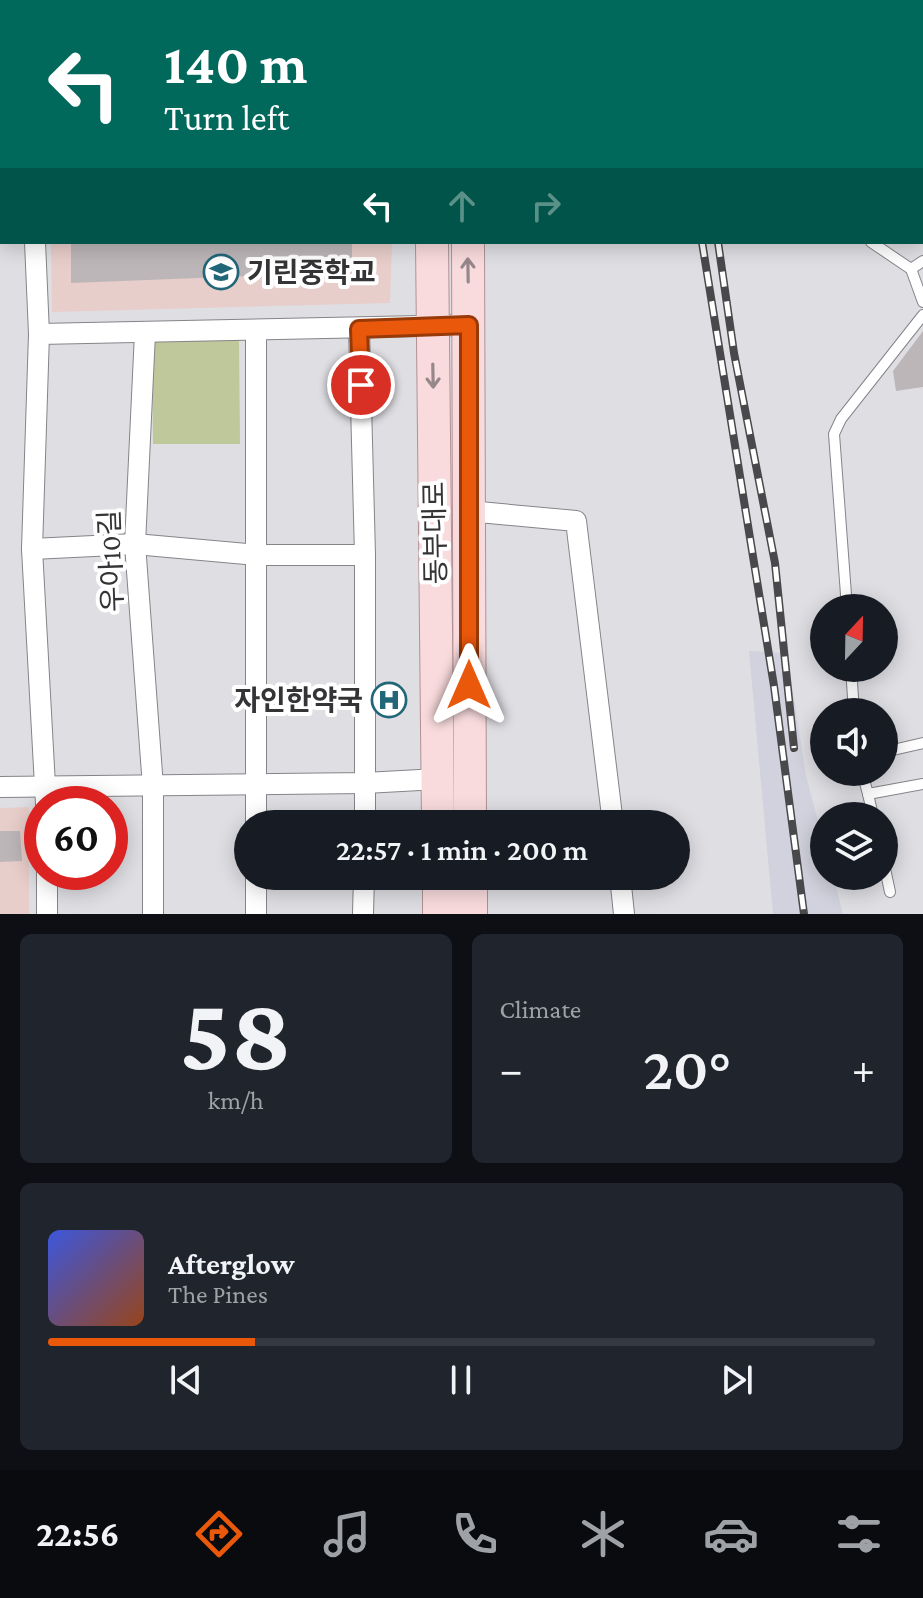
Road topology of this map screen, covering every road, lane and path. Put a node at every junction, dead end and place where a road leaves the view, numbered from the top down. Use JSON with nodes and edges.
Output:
{"nodes":[{"id":1,"x":35,"y":244,"type":"edge"},
{"id":2,"x":432,"y":244,"type":"edge"},
{"id":3,"x":468,"y":244,"type":"edge"},
{"id":4,"x":874,"y":244,"type":"edge"},
{"id":5,"x":923,"y":261,"type":"edge"},
{"id":6,"x":911,"y":269,"type":"junction"},
{"id":7,"x":923,"y":302,"type":"edge"},
{"id":8,"x":923,"y":315,"type":"edge"},
{"id":9,"x":432,"y":325,"type":"junction"},
{"id":10,"x":469,"y":325,"type":"junction"},
{"id":11,"x":359,"y":329,"type":"junction"},
{"id":12,"x":256,"y":330,"type":"junction"},
{"id":13,"x":145,"y":333,"type":"junction"},
{"id":14,"x":39,"y":334,"type":"junction"},
{"id":15,"x":468,"y":511,"type":"junction"},
{"id":16,"x":135,"y":544,"type":"junction"},
{"id":17,"x":32,"y":549,"type":"junction"},
{"id":18,"x":257,"y":555,"type":"junction"},
{"id":19,"x":365,"y":555,"type":"junction"},
{"id":20,"x":846,"y":594,"type":"edge"},
{"id":21,"x":923,"y":743,"type":"edge"},
{"id":22,"x":898,"y":749,"type":"edge"},
{"id":23,"x":438,"y":779,"type":"junction"},
{"id":24,"x":365,"y":783,"type":"junction"},
{"id":25,"x":256,"y":784,"type":"junction"},
{"id":26,"x":923,"y":784,"type":"edge"},
{"id":27,"x":45,"y":786,"type":"edge"},
{"id":28,"x":866,"y":786,"type":"edge"},
{"id":29,"x":0,"y":787,"type":"edge"},
{"id":30,"x":153,"y":787,"type":"junction"},
{"id":31,"x":128,"y":789,"type":"edge"},
{"id":32,"x":24,"y":791,"type":"edge"},
{"id":33,"x":868,"y":794,"type":"junction"},
{"id":34,"x":870,"y":802,"type":"edge"},
{"id":35,"x":256,"y":810,"type":"edge"},
{"id":36,"x":365,"y":810,"type":"edge"},
{"id":37,"x":438,"y":810,"type":"edge"},
{"id":38,"x":470,"y":810,"type":"edge"},
{"id":39,"x":611,"y":810,"type":"edge"},
{"id":40,"x":47,"y":890,"type":"edge"},
{"id":41,"x":256,"y":890,"type":"edge"},
{"id":42,"x":364,"y":890,"type":"edge"},
{"id":43,"x":439,"y":890,"type":"edge"},
{"id":44,"x":471,"y":890,"type":"edge"},
{"id":45,"x":621,"y":890,"type":"edge"},
{"id":46,"x":256,"y":913,"type":"edge"},
{"id":47,"x":47,"y":914,"type":"edge"},
{"id":48,"x":153,"y":914,"type":"edge"},
{"id":49,"x":363,"y":914,"type":"edge"},
{"id":50,"x":439,"y":914,"type":"edge"},
{"id":51,"x":471,"y":914,"type":"edge"},
{"id":52,"x":624,"y":914,"type":"edge"}],
"edges":[{"from":1,"to":14,"type":"street"},
{"from":2,"to":9,"type":"main road","name":"동부대로"},
{"from":10,"to":3,"type":"main road","name":"동부대로","one_way":true},
{"from":4,"to":6,"type":"lane"},
{"from":5,"to":6,"type":"lane"},
{"from":6,"to":7,"type":"lane"},
{"from":8,"to":20,"type":"lane"},
{"from":9,"to":10,"type":"street"},
{"from":9,"to":11,"type":"street"},
{"from":9,"to":23,"type":"main road","name":"동부대로","one_way":true},
{"from":10,"to":15,"type":"main road","name":"동부대로"},
{"from":11,"to":12,"type":"street"},
{"from":11,"to":19,"type":"street"},
{"from":12,"to":13,"type":"street"},
{"from":12,"to":18,"type":"street"},
{"from":13,"to":14,"type":"street"},
{"from":13,"to":16,"type":"street","name":"우아10길"},
{"from":14,"to":17,"type":"street"},
{"from":15,"to":38,"type":"main road","name":"동부대로"},
{"from":15,"to":39,"type":"street"},
{"from":16,"to":17,"type":"street"},
{"from":16,"to":18,"type":"street"},
{"from":16,"to":30,"type":"street","name":"우아10길"},
{"from":17,"to":27,"type":"street"},
{"from":18,"to":19,"type":"street"},
{"from":18,"to":25,"type":"street"},
{"from":19,"to":24,"type":"street"},
{"from":21,"to":22,"type":"lane"},
{"from":23,"to":24,"type":"street"},
{"from":23,"to":37,"type":"main road","name":"동부대로"},
{"from":24,"to":25,"type":"street"},
{"from":24,"to":36,"type":"street"},
{"from":25,"to":30,"type":"street"},
{"from":25,"to":35,"type":"street"},
{"from":26,"to":33,"type":"lane"},
{"from":28,"to":33,"type":"lane"},
{"from":29,"to":32,"type":"street"},
{"from":30,"to":31,"type":"street"},
{"from":30,"to":48,"type":"street","name":"우아10길"},
{"from":33,"to":34,"type":"lane"},
{"from":40,"to":47,"type":"street"},
{"from":41,"to":46,"type":"street"},
{"from":42,"to":49,"type":"street"},
{"from":43,"to":50,"type":"main road"},
{"from":44,"to":51,"type":"main road"},
{"from":45,"to":52,"type":"street"}]}
